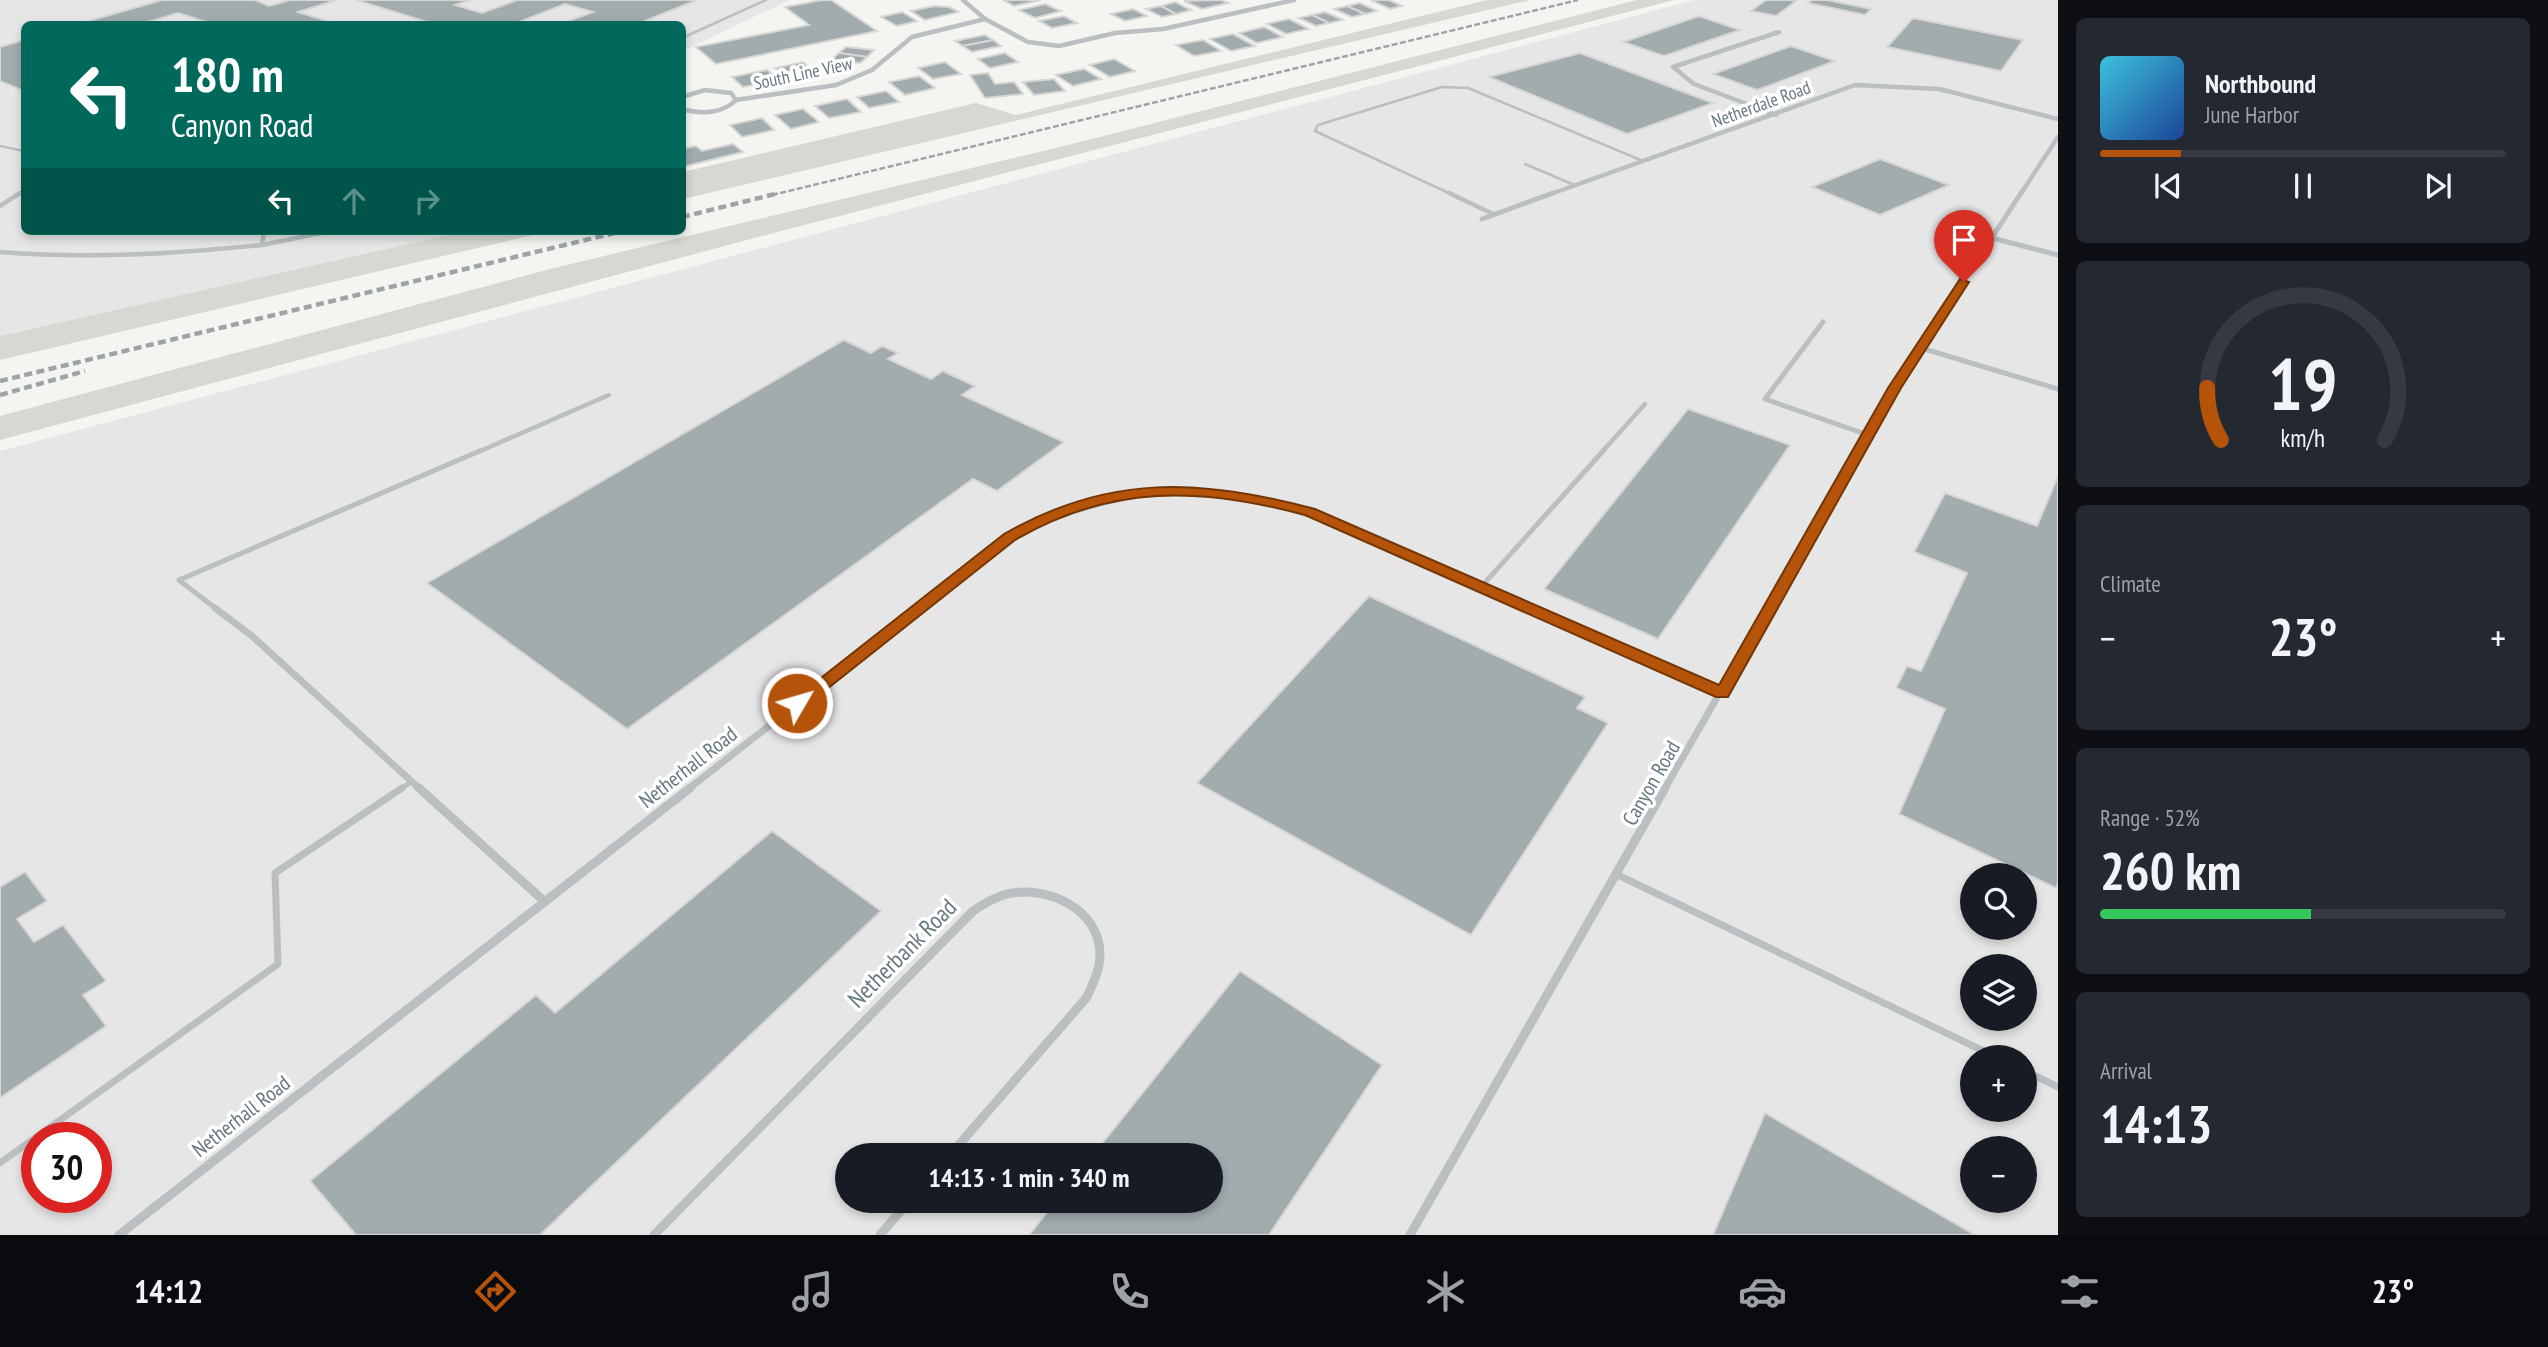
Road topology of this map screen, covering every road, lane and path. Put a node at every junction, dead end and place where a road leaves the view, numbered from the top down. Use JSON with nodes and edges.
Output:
{"nodes":[{"id":1,"x":766,"y":0,"type":"edge"},
{"id":2,"x":963,"y":0,"type":"edge"},
{"id":3,"x":1254,"y":0,"type":"edge"},
{"id":4,"x":1294,"y":0,"type":"edge"},
{"id":5,"x":1267,"y":6,"type":"junction"},
{"id":6,"x":985,"y":19,"type":"junction"},
{"id":7,"x":1779,"y":32,"type":"dead end"},
{"id":8,"x":686,"y":36,"type":"edge"},
{"id":9,"x":686,"y":96,"type":"edge"},
{"id":10,"x":736,"y":100,"type":"junction"},
{"id":11,"x":686,"y":109,"type":"edge"},
{"id":12,"x":1776,"y":115,"type":"junction"},
{"id":13,"x":2058,"y":119,"type":"edge"},
{"id":14,"x":2058,"y":137,"type":"edge"},
{"id":15,"x":0,"y":146,"type":"edge"},
{"id":16,"x":21,"y":150,"type":"edge"},
{"id":17,"x":1643,"y":161,"type":"junction"},
{"id":18,"x":1525,"y":164,"type":"dead end"},
{"id":19,"x":1572,"y":184,"type":"junction"},
{"id":20,"x":21,"y":193,"type":"edge"},
{"id":21,"x":0,"y":206,"type":"edge"},
{"id":22,"x":1493,"y":214,"type":"junction"},
{"id":23,"x":1482,"y":219,"type":"dead end"},
{"id":24,"x":263,"y":235,"type":"edge"},
{"id":25,"x":311,"y":235,"type":"edge"},
{"id":26,"x":1992,"y":238,"type":"junction"},
{"id":27,"x":262,"y":245,"type":"junction"},
{"id":28,"x":0,"y":251,"type":"edge"},
{"id":29,"x":2058,"y":255,"type":"edge"},
{"id":30,"x":1823,"y":322,"type":"dead end"},
{"id":31,"x":1921,"y":348,"type":"junction"},
{"id":32,"x":2058,"y":389,"type":"edge"},
{"id":33,"x":609,"y":395,"type":"dead end"},
{"id":34,"x":1644,"y":404,"type":"dead end"},
{"id":35,"x":1868,"y":435,"type":"junction"},
{"id":36,"x":1481,"y":587,"type":"junction"},
{"id":37,"x":215,"y":608,"type":"joint"},
{"id":38,"x":1722,"y":693,"type":"junction"},
{"id":39,"x":411,"y":782,"type":"junction"},
{"id":40,"x":1618,"y":876,"type":"junction"},
{"id":41,"x":544,"y":901,"type":"junction"},
{"id":42,"x":1971,"y":1045,"type":"edge"},
{"id":43,"x":2037,"y":1077,"type":"edge"},
{"id":44,"x":2058,"y":1087,"type":"edge"},
{"id":45,"x":960,"y":1143,"type":"edge"},
{"id":46,"x":0,"y":1163,"type":"edge"},
{"id":47,"x":899,"y":1213,"type":"edge"},
{"id":48,"x":132,"y":1231,"type":"edge"},
{"id":49,"x":118,"y":1235,"type":"edge"},
{"id":50,"x":654,"y":1235,"type":"edge"},
{"id":51,"x":880,"y":1235,"type":"edge"},
{"id":52,"x":1410,"y":1235,"type":"edge"}],
"edges":[{"from":1,"to":8,"type":"lane"},
{"from":2,"to":6,"type":"street"},
{"from":3,"to":5,"type":"street"},
{"from":4,"to":5,"type":"street"},
{"from":5,"to":6,"type":"street"},
{"from":6,"to":10,"type":"street","name":"South Line View"},
{"from":7,"to":12,"type":"street"},
{"from":9,"to":10,"type":"street","name":"South Line View"},
{"from":10,"to":11,"type":"street","name":"South Line View"},
{"from":12,"to":13,"type":"street","name":"Netherdale Road"},
{"from":12,"to":17,"type":"street","name":"Netherdale Road"},
{"from":14,"to":26,"type":"street","name":"Canyon Road"},
{"from":15,"to":16,"type":"lane"},
{"from":17,"to":19,"type":"street","name":"Netherdale Road"},
{"from":17,"to":22,"type":"lane"},
{"from":18,"to":19,"type":"lane"},
{"from":19,"to":22,"type":"street","name":"Netherdale Road"},
{"from":20,"to":21,"type":"lane"},
{"from":22,"to":23,"type":"street","name":"Netherdale Road"},
{"from":24,"to":27,"type":"lane"},
{"from":25,"to":27,"type":"lane"},
{"from":26,"to":29,"type":"street"},
{"from":26,"to":31,"type":"street","name":"Canyon Road"},
{"from":27,"to":28,"type":"lane"},
{"from":30,"to":35,"type":"street"},
{"from":31,"to":32,"type":"street"},
{"from":31,"to":35,"type":"street","name":"Canyon Road"},
{"from":33,"to":37,"type":"lane"},
{"from":34,"to":36,"type":"lane"},
{"from":35,"to":38,"type":"street","name":"Canyon Road"},
{"from":36,"to":38,"type":"street","name":"Netherhall Road"},
{"from":36,"to":41,"type":"street","name":"Netherhall Road"},
{"from":37,"to":39,"type":"street"},
{"from":38,"to":40,"type":"street","name":"Canyon Road"},
{"from":39,"to":41,"type":"street"},
{"from":39,"to":46,"type":"lane"},
{"from":40,"to":42,"type":"lane"},
{"from":40,"to":52,"type":"street","name":"Canyon Road"},
{"from":41,"to":48,"type":"street","name":"Netherhall Road"},
{"from":43,"to":44,"type":"lane"},
{"from":45,"to":50,"type":"street","name":"Netherbank Road"},
{"from":47,"to":51,"type":"street"},
{"from":48,"to":49,"type":"street","name":"Netherhall Road"}]}
